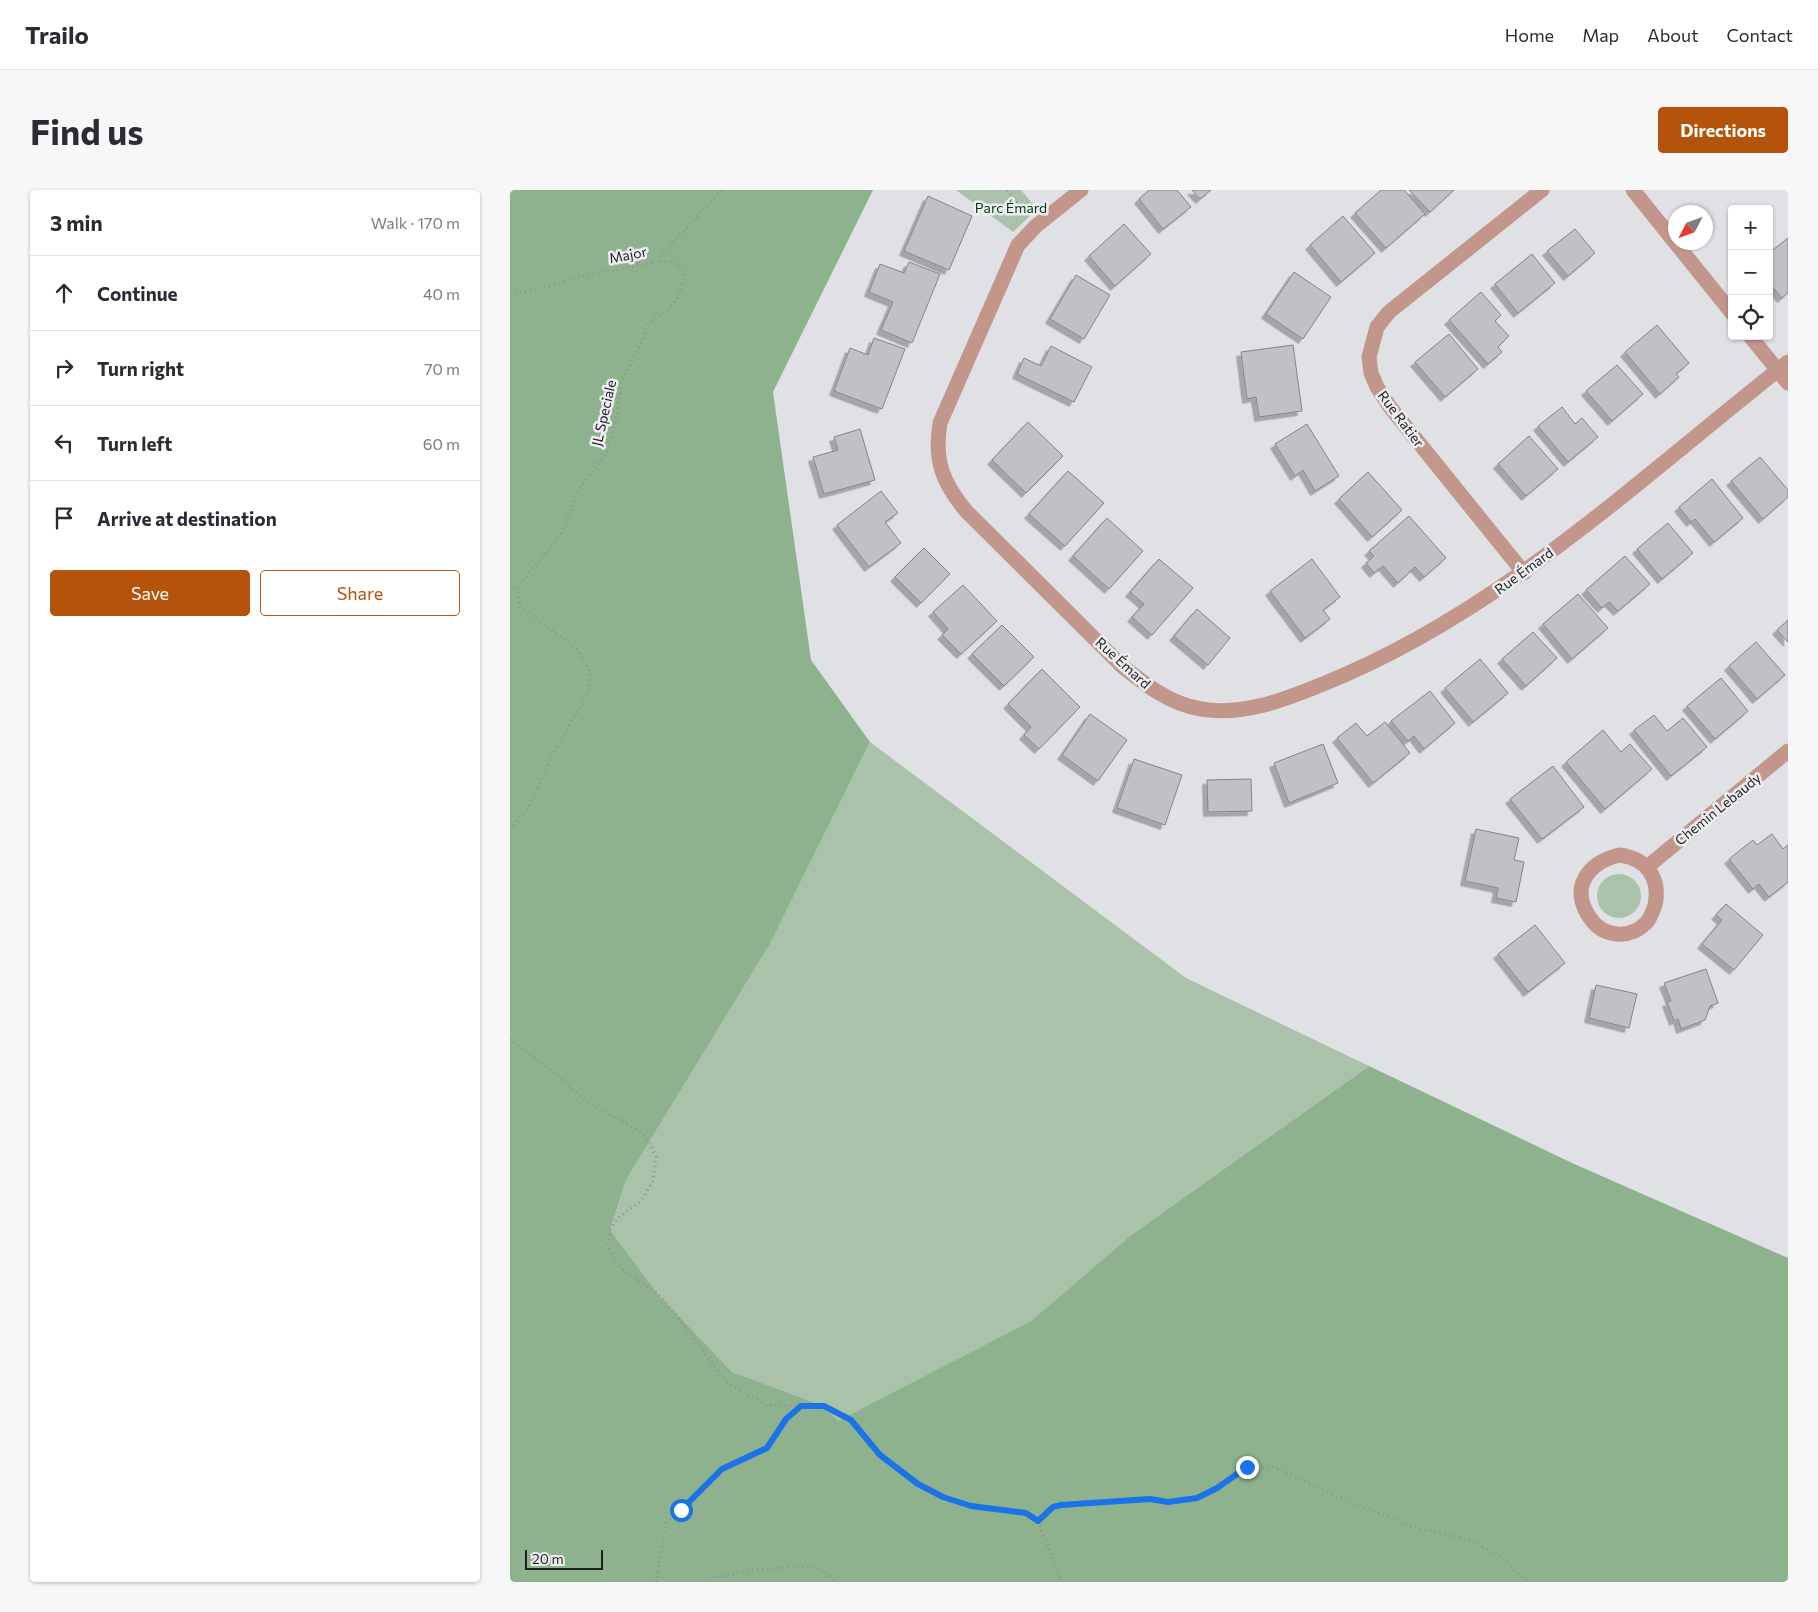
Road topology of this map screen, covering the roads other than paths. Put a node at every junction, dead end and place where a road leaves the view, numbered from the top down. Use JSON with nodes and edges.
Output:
{"nodes":[{"id":1,"x":1081,"y":190,"type":"edge"},
{"id":2,"x":1542,"y":190,"type":"edge"},
{"id":3,"x":1633,"y":190,"type":"edge"},
{"id":4,"x":1728,"y":308,"type":"edge"},
{"id":5,"x":1754,"y":340,"type":"edge"},
{"id":6,"x":1783,"y":366,"type":"edge"},
{"id":7,"x":1788,"y":383,"type":"edge"},
{"id":8,"x":1524,"y":573,"type":"junction"},
{"id":9,"x":1788,"y":751,"type":"edge"},
{"id":10,"x":1647,"y":867,"type":"junction"}],
"edges":[{"from":1,"to":8,"type":"street","name":"Rue Émard"},
{"from":2,"to":8,"type":"street","name":"Rue Ratier"},
{"from":3,"to":4,"type":"street"},
{"from":5,"to":6,"type":"street"},
{"from":6,"to":7,"type":"street"},
{"from":6,"to":8,"type":"street","name":"Rue Émard"},
{"from":9,"to":10,"type":"street","name":"Chemin Lebaudy"},
{"from":10,"to":10,"type":"street"}]}
